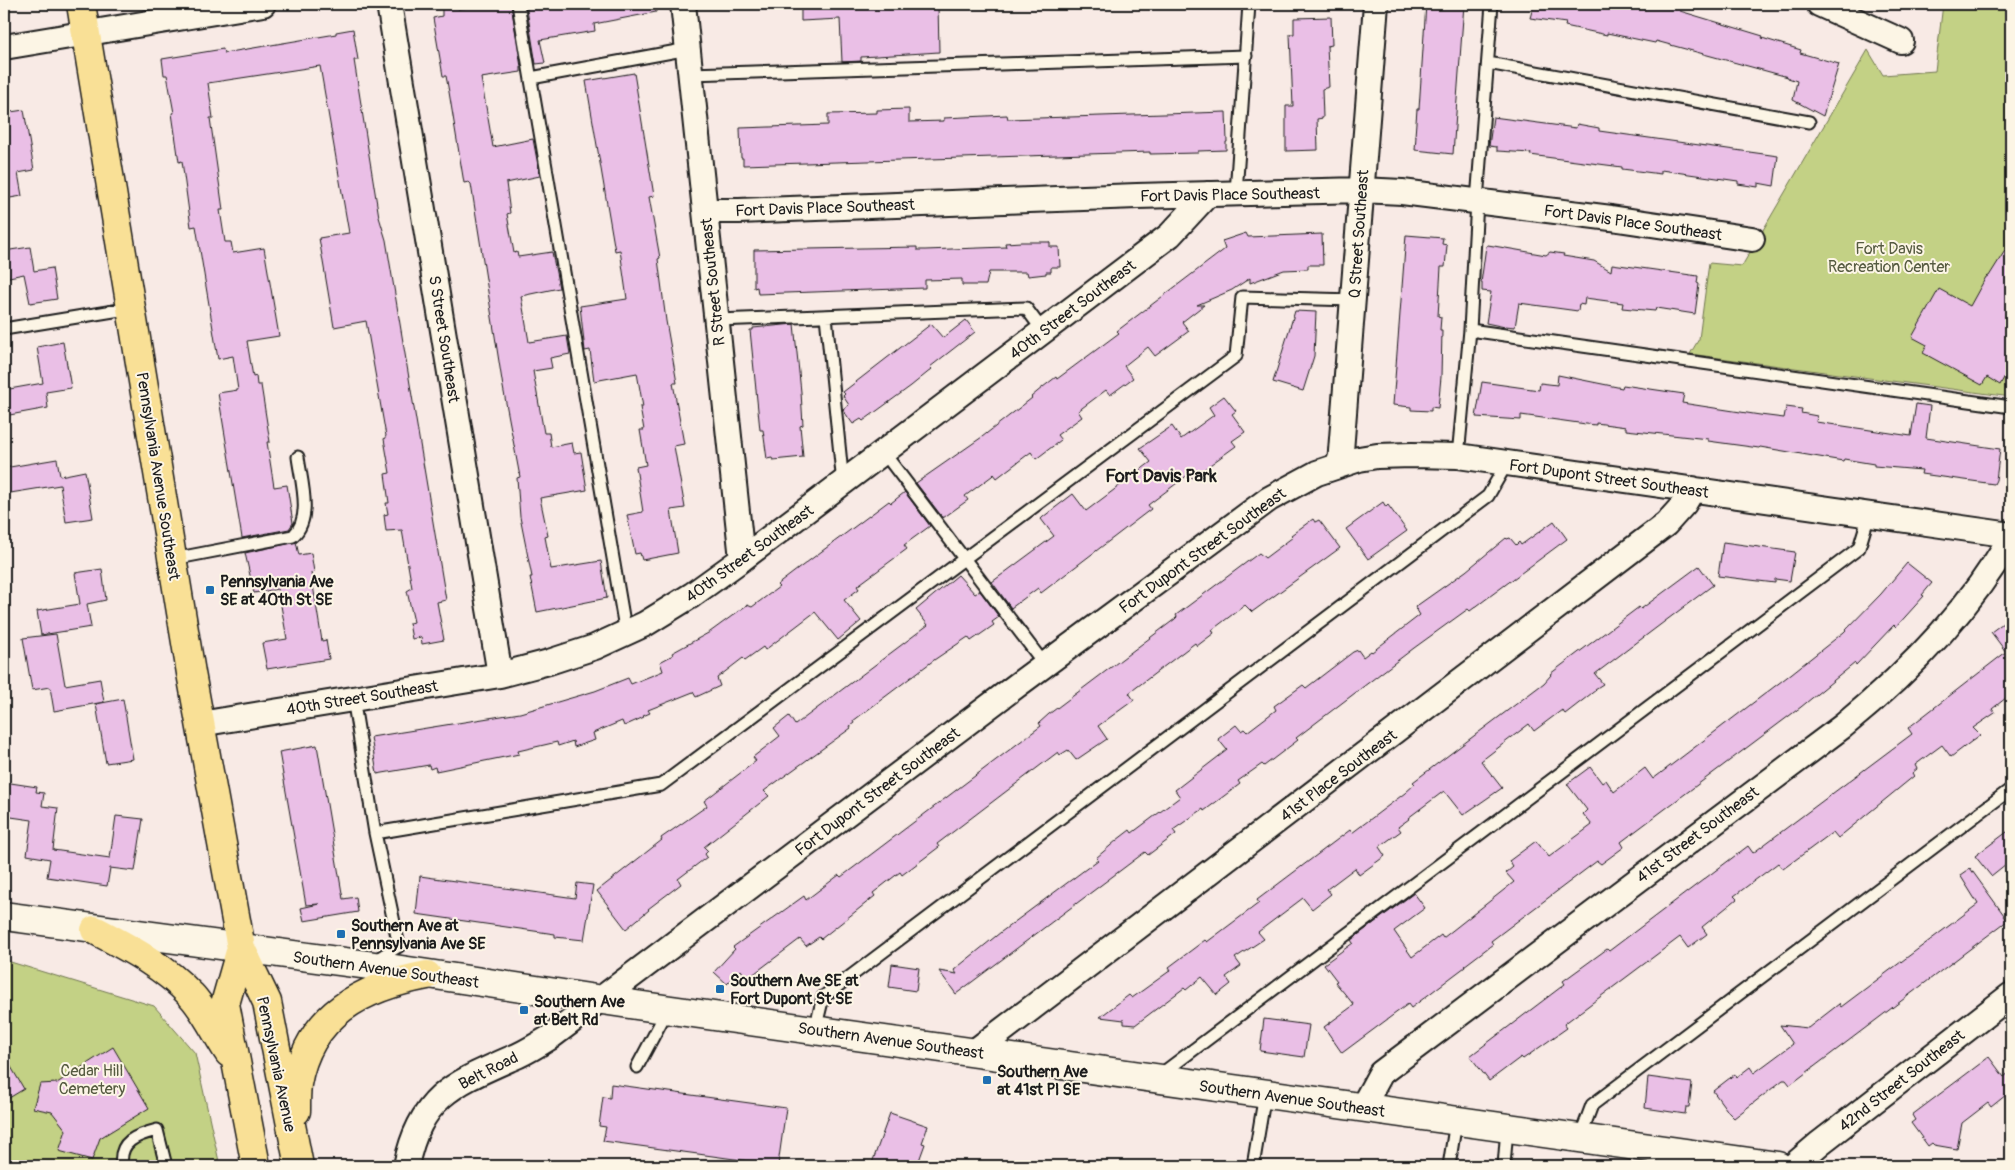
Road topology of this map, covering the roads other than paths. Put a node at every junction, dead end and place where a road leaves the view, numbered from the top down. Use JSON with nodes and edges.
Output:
{"nodes":[{"id":1,"x":81,"y":4,"type":"edge"},
{"id":2,"x":263,"y":4,"type":"edge"},
{"id":3,"x":389,"y":4,"type":"edge"},
{"id":4,"x":518,"y":4,"type":"edge"},
{"id":5,"x":683,"y":4,"type":"edge"},
{"id":6,"x":1249,"y":4,"type":"edge"},
{"id":7,"x":1376,"y":4,"type":"edge"},
{"id":8,"x":1492,"y":4,"type":"edge"},
{"id":9,"x":1818,"y":4,"type":"edge"},
{"id":10,"x":86,"y":34,"type":"junction"},
{"id":11,"x":1901,"y":41,"type":"dead end"},
{"id":12,"x":4,"y":47,"type":"edge"},
{"id":13,"x":688,"y":49,"type":"junction"},
{"id":14,"x":1246,"y":56,"type":"junction"},
{"id":15,"x":1488,"y":63,"type":"junction"},
{"id":16,"x":690,"y":74,"type":"junction"},
{"id":17,"x":531,"y":78,"type":"junction"},
{"id":18,"x":1809,"y":122,"type":"dead end"},
{"id":19,"x":1361,"y":190,"type":"junction"},
{"id":20,"x":1236,"y":193,"type":"junction"},
{"id":21,"x":1208,"y":194,"type":"junction"},
{"id":22,"x":1477,"y":201,"type":"junction"},
{"id":23,"x":705,"y":210,"type":"junction"},
{"id":24,"x":1752,"y":239,"type":"dead end"},
{"id":25,"x":1353,"y":300,"type":"junction"},
{"id":26,"x":132,"y":308,"type":"junction"},
{"id":27,"x":826,"y":316,"type":"junction"},
{"id":28,"x":716,"y":320,"type":"junction"},
{"id":29,"x":4,"y":329,"type":"edge"},
{"id":30,"x":1470,"y":330,"type":"junction"},
{"id":31,"x":1044,"y":331,"type":"junction"},
{"id":32,"x":2011,"y":407,"type":"edge"},
{"id":33,"x":884,"y":453,"type":"junction"},
{"id":34,"x":1458,"y":456,"type":"junction"},
{"id":35,"x":298,"y":457,"type":"dead end"},
{"id":36,"x":1507,"y":463,"type":"junction"},
{"id":37,"x":1340,"y":464,"type":"junction"},
{"id":38,"x":843,"y":484,"type":"junction"},
{"id":39,"x":1694,"y":489,"type":"junction"},
{"id":40,"x":1869,"y":514,"type":"junction"},
{"id":41,"x":2011,"y":536,"type":"edge"},
{"id":42,"x":173,"y":559,"type":"junction"},
{"id":43,"x":742,"y":559,"type":"junction"},
{"id":44,"x":964,"y":559,"type":"junction"},
{"id":45,"x":626,"y":634,"type":"junction"},
{"id":46,"x":1045,"y":665,"type":"junction"},
{"id":47,"x":500,"y":675,"type":"junction"},
{"id":48,"x":353,"y":698,"type":"junction"},
{"id":49,"x":200,"y":724,"type":"junction"},
{"id":50,"x":2011,"y":789,"type":"edge"},
{"id":51,"x":375,"y":833,"type":"junction"},
{"id":52,"x":4,"y":916,"type":"edge"},
{"id":53,"x":95,"y":930,"type":"junction"},
{"id":54,"x":241,"y":948,"type":"junction"},
{"id":55,"x":368,"y":965,"type":"junction"},
{"id":56,"x":427,"y":975,"type":"junction"},
{"id":57,"x":2011,"y":995,"type":"edge"},
{"id":58,"x":600,"y":1000,"type":"junction"},
{"id":59,"x":668,"y":1009,"type":"junction"},
{"id":60,"x":815,"y":1030,"type":"junction"},
{"id":61,"x":974,"y":1052,"type":"junction"},
{"id":62,"x":637,"y":1066,"type":"dead end"},
{"id":63,"x":237,"y":1068,"type":"junction"},
{"id":64,"x":1156,"y":1079,"type":"junction"},
{"id":65,"x":1265,"y":1094,"type":"junction"},
{"id":66,"x":1362,"y":1108,"type":"junction"},
{"id":67,"x":1456,"y":1121,"type":"junction"},
{"id":68,"x":1507,"y":1128,"type":"junction"},
{"id":69,"x":1580,"y":1137,"type":"junction"},
{"id":70,"x":297,"y":1158,"type":"edge"},
{"id":71,"x":254,"y":1162,"type":"edge"},
{"id":72,"x":122,"y":1166,"type":"edge"},
{"id":73,"x":166,"y":1166,"type":"edge"},
{"id":74,"x":406,"y":1166,"type":"edge"},
{"id":75,"x":1253,"y":1166,"type":"edge"},
{"id":76,"x":1449,"y":1166,"type":"edge"},
{"id":77,"x":1504,"y":1166,"type":"edge"},
{"id":78,"x":1778,"y":1166,"type":"edge"},
{"id":79,"x":1793,"y":1166,"type":"edge"}],
"edges":[{"from":1,"to":10,"type":"highway","name":"Pennsylvania Avenue Southeast"},
{"from":2,"to":10,"type":"street"},
{"from":3,"to":47,"type":"street","name":"S Street Southeast"},
{"from":4,"to":17,"type":"lane"},
{"from":5,"to":13,"type":"street","name":"R Street Southeast"},
{"from":6,"to":14,"type":"lane"},
{"from":7,"to":19,"type":"street","name":"Q Street Southeast"},
{"from":8,"to":15,"type":"lane"},
{"from":9,"to":11,"type":"street"},
{"from":10,"to":12,"type":"street"},
{"from":10,"to":26,"type":"highway","name":"Pennsylvania Avenue Southeast"},
{"from":13,"to":16,"type":"street","name":"R Street Southeast"},
{"from":13,"to":17,"type":"lane"},
{"from":14,"to":16,"type":"lane"},
{"from":14,"to":20,"type":"lane"},
{"from":15,"to":18,"type":"lane"},
{"from":15,"to":22,"type":"lane"},
{"from":16,"to":23,"type":"street","name":"R Street Southeast"},
{"from":17,"to":45,"type":"lane"},
{"from":19,"to":20,"type":"street","name":"Fort Davis Place Southeast"},
{"from":19,"to":22,"type":"street","name":"Fort Davis Place Southeast"},
{"from":19,"to":25,"type":"street","name":"Q Street Southeast"},
{"from":20,"to":21,"type":"street","name":"Fort Davis Place Southeast"},
{"from":21,"to":23,"type":"street","name":"Fort Davis Place Southeast"},
{"from":21,"to":31,"type":"street","name":"40th Street Southeast"},
{"from":22,"to":24,"type":"street","name":"Fort Davis Place Southeast"},
{"from":22,"to":30,"type":"lane"},
{"from":23,"to":28,"type":"street","name":"R Street Southeast"},
{"from":25,"to":37,"type":"street","name":"Q Street Southeast"},
{"from":25,"to":44,"type":"lane"},
{"from":26,"to":29,"type":"lane"},
{"from":26,"to":42,"type":"highway","name":"Pennsylvania Avenue Southeast"},
{"from":27,"to":28,"type":"lane"},
{"from":27,"to":31,"type":"lane"},
{"from":27,"to":38,"type":"lane"},
{"from":28,"to":43,"type":"street","name":"R Street Southeast"},
{"from":30,"to":32,"type":"lane"},
{"from":30,"to":34,"type":"lane"},
{"from":31,"to":33,"type":"street","name":"40th Street Southeast"},
{"from":33,"to":38,"type":"street","name":"40th Street Southeast"},
{"from":33,"to":44,"type":"lane"},
{"from":34,"to":36,"type":"street","name":"Fort Dupont Street Southeast"},
{"from":34,"to":37,"type":"street","name":"Fort Dupont Street Southeast"},
{"from":35,"to":42,"type":"lane"},
{"from":36,"to":39,"type":"street","name":"Fort Dupont Street Southeast"},
{"from":36,"to":60,"type":"lane"},
{"from":37,"to":46,"type":"street","name":"Fort Dupont Street Southeast"},
{"from":38,"to":43,"type":"street","name":"40th Street Southeast"},
{"from":39,"to":40,"type":"street","name":"Fort Dupont Street Southeast"},
{"from":39,"to":61,"type":"street","name":"41st Place Southeast"},
{"from":40,"to":41,"type":"street","name":"Fort Dupont Street Southeast"},
{"from":40,"to":64,"type":"lane"},
{"from":41,"to":66,"type":"street","name":"41st Street Southeast"},
{"from":42,"to":49,"type":"highway","name":"Pennsylvania Avenue Southeast"},
{"from":43,"to":45,"type":"street","name":"40th Street Southeast"},
{"from":44,"to":46,"type":"lane"},
{"from":44,"to":51,"type":"lane"},
{"from":45,"to":47,"type":"street","name":"40th Street Southeast"},
{"from":46,"to":58,"type":"street","name":"Fort Dupont Street Southeast"},
{"from":47,"to":48,"type":"street","name":"40th Street Southeast"},
{"from":48,"to":49,"type":"street","name":"40th Street Southeast"},
{"from":48,"to":51,"type":"lane"},
{"from":49,"to":54,"type":"highway","name":"Pennsylvania Avenue Southeast"},
{"from":50,"to":69,"type":"lane"},
{"from":51,"to":55,"type":"lane"},
{"from":52,"to":53,"type":"main road","name":"Southern Avenue Southeast"},
{"from":53,"to":54,"type":"main road","name":"Southern Avenue Southeast"},
{"from":53,"to":63,"type":"highway"},
{"from":54,"to":55,"type":"main road","name":"Southern Avenue Southeast"},
{"from":54,"to":63,"type":"highway"},
{"from":54,"to":70,"type":"highway","name":"Pennsylvania Avenue"},
{"from":55,"to":56,"type":"main road","name":"Southern Avenue Southeast"},
{"from":56,"to":58,"type":"main road","name":"Southern Avenue Southeast"},
{"from":56,"to":70,"type":"highway"},
{"from":57,"to":79,"type":"street","name":"42nd Street Southeast"},
{"from":58,"to":59,"type":"main road","name":"Southern Avenue Southeast"},
{"from":58,"to":74,"type":"street","name":"Belt Road"},
{"from":59,"to":60,"type":"main road","name":"Southern Avenue Southeast"},
{"from":59,"to":62,"type":"lane"},
{"from":60,"to":61,"type":"main road","name":"Southern Avenue Southeast"},
{"from":61,"to":64,"type":"main road","name":"Southern Avenue Southeast"},
{"from":63,"to":71,"type":"highway"},
{"from":64,"to":65,"type":"main road","name":"Southern Avenue Southeast"},
{"from":65,"to":66,"type":"main road","name":"Southern Avenue Southeast"},
{"from":65,"to":75,"type":"lane"},
{"from":66,"to":67,"type":"main road","name":"Southern Avenue Southeast"},
{"from":67,"to":68,"type":"main road","name":"Southern Avenue Southeast"},
{"from":67,"to":76,"type":"lane"},
{"from":68,"to":69,"type":"main road","name":"Southern Avenue Southeast"},
{"from":68,"to":77,"type":"lane"},
{"from":69,"to":78,"type":"main road","name":"Southern Avenue Southeast"},
{"from":72,"to":73,"type":"lane"}]}
